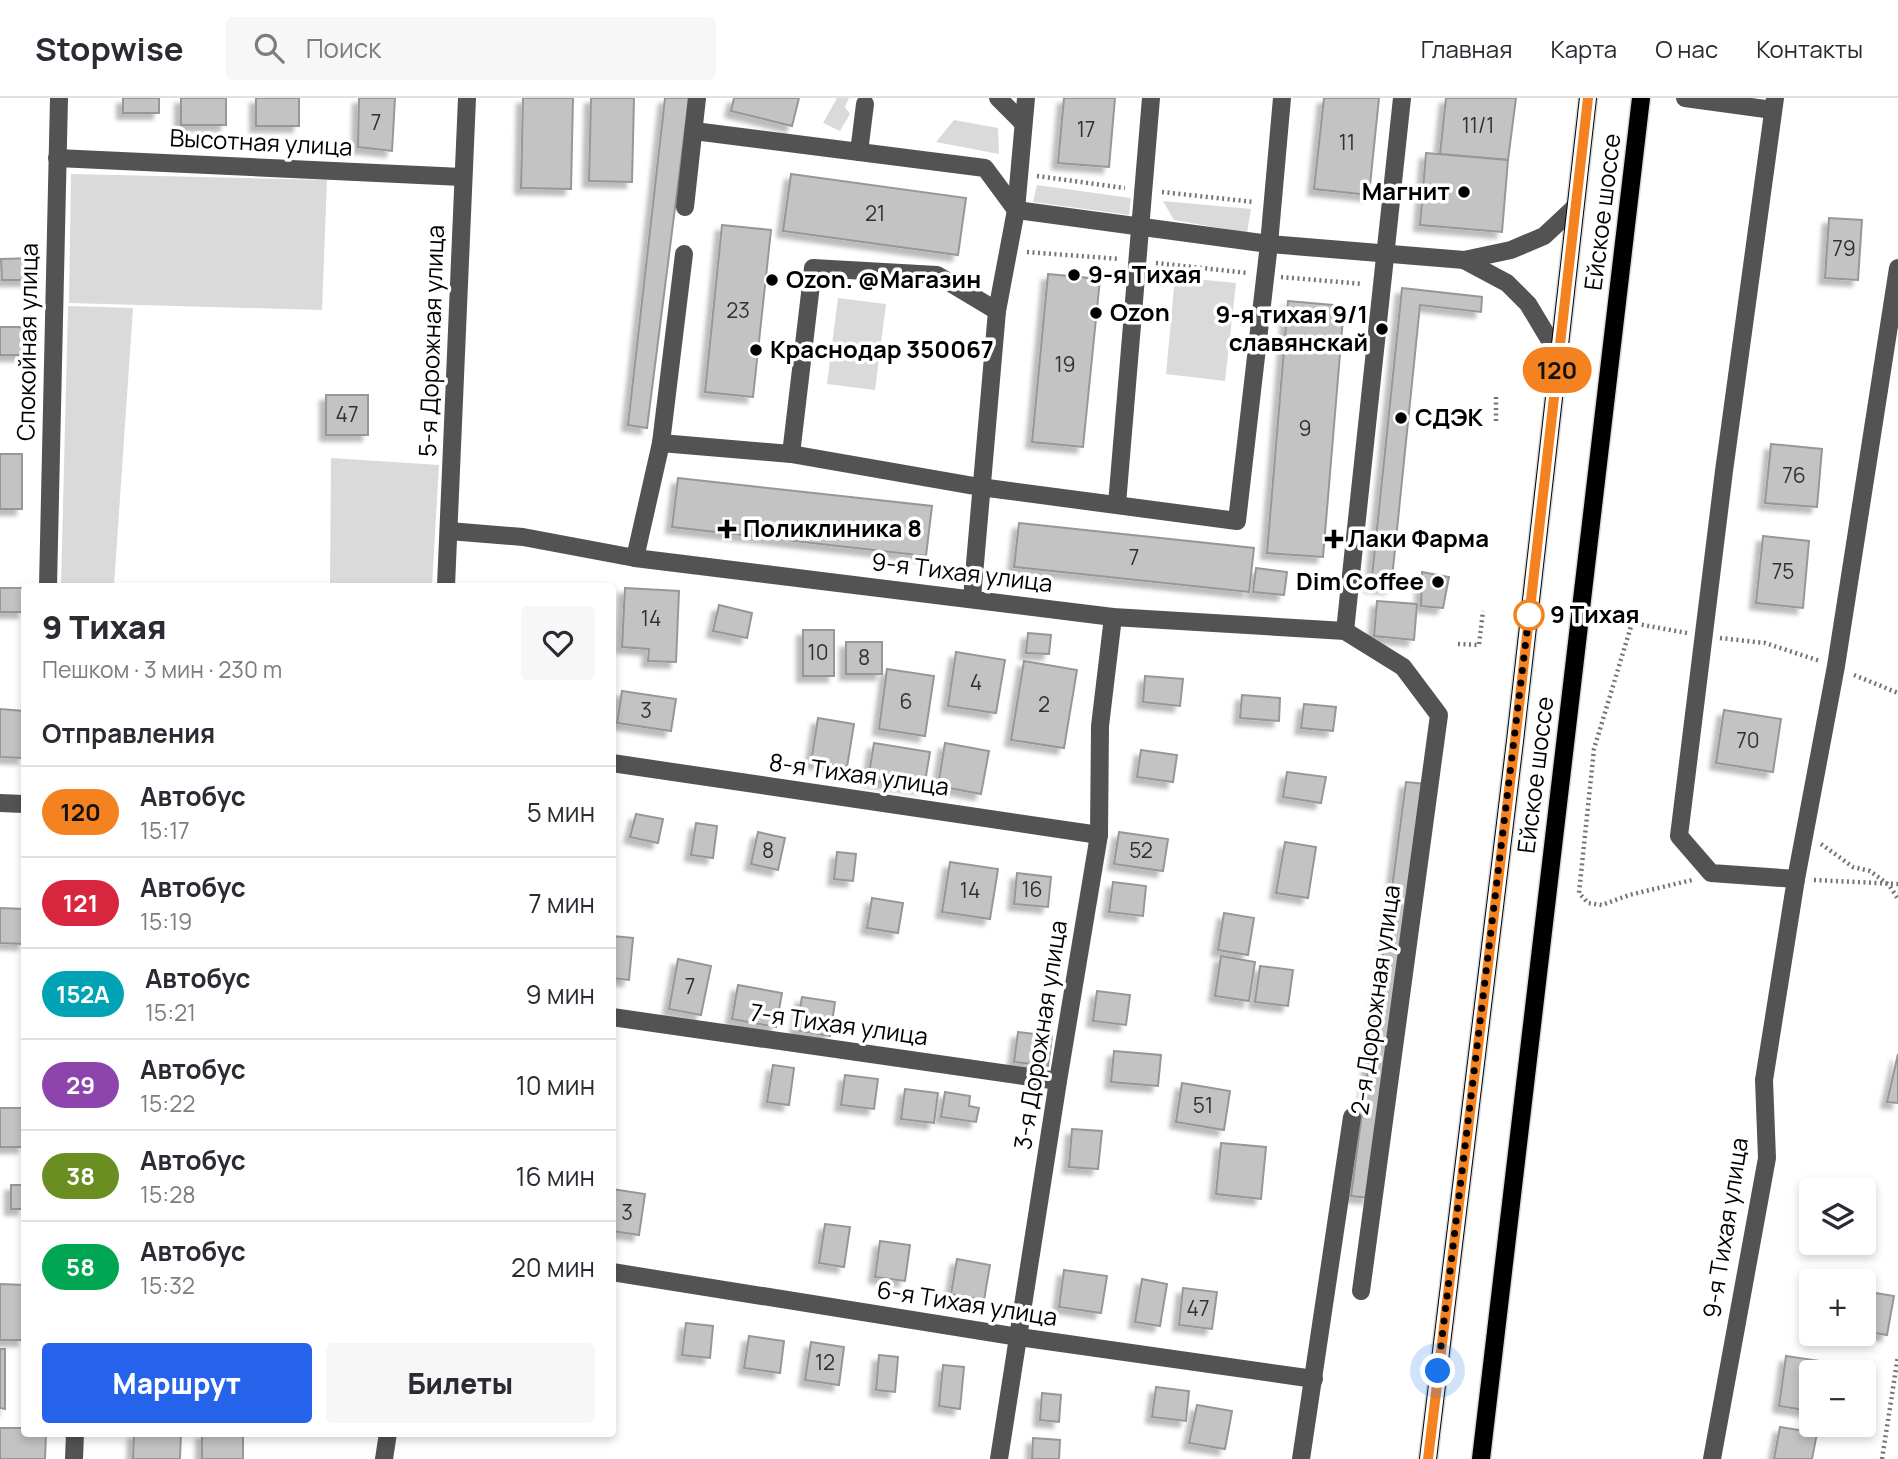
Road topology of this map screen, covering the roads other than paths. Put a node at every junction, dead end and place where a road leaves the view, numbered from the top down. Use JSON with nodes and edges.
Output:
{"nodes":[{"id":1,"x":59,"y":98,"type":"edge"},
{"id":2,"x":467,"y":98,"type":"edge"},
{"id":3,"x":697,"y":98,"type":"edge"},
{"id":4,"x":998,"y":98,"type":"edge"},
{"id":5,"x":1026,"y":98,"type":"edge"},
{"id":6,"x":1152,"y":98,"type":"edge"},
{"id":7,"x":1282,"y":98,"type":"edge"},
{"id":8,"x":1402,"y":98,"type":"edge"},
{"id":9,"x":1588,"y":98,"type":"edge"},
{"id":10,"x":1641,"y":98,"type":"edge"},
{"id":11,"x":1685,"y":98,"type":"edge"},
{"id":12,"x":864,"y":104,"type":"dead end"},
{"id":13,"x":1774,"y":104,"type":"edge"},
{"id":14,"x":1023,"y":123,"type":"junction"},
{"id":15,"x":694,"y":131,"type":"junction"},
{"id":16,"x":859,"y":152,"type":"junction"},
{"id":17,"x":57,"y":158,"type":"junction"},
{"id":18,"x":462,"y":177,"type":"junction"},
{"id":19,"x":685,"y":207,"type":"dead end"},
{"id":20,"x":1575,"y":207,"type":"junction"},
{"id":21,"x":1016,"y":211,"type":"junction"},
{"id":22,"x":1140,"y":227,"type":"junction"},
{"id":23,"x":1269,"y":244,"type":"junction"},
{"id":24,"x":684,"y":254,"type":"dead end"},
{"id":25,"x":1385,"y":255,"type":"junction"},
{"id":26,"x":1464,"y":260,"type":"junction"},
{"id":27,"x":1898,"y":268,"type":"edge"},
{"id":28,"x":997,"y":311,"type":"junction"},
{"id":29,"x":1558,"y":355,"type":"junction"},
{"id":30,"x":661,"y":443,"type":"junction"},
{"id":31,"x":791,"y":454,"type":"junction"},
{"id":32,"x":980,"y":487,"type":"junction"},
{"id":33,"x":1118,"y":504,"type":"junction"},
{"id":34,"x":449,"y":531,"type":"junction"},
{"id":35,"x":635,"y":558,"type":"junction"},
{"id":36,"x":48,"y":583,"type":"edge"},
{"id":37,"x":446,"y":583,"type":"edge"},
{"id":38,"x":972,"y":598,"type":"junction"},
{"id":39,"x":1113,"y":617,"type":"junction"},
{"id":40,"x":1345,"y":631,"type":"junction"},
{"id":41,"x":616,"y":764,"type":"edge"},
{"id":42,"x":0,"y":803,"type":"edge"},
{"id":43,"x":21,"y":804,"type":"edge"},
{"id":44,"x":1099,"y":835,"type":"junction"},
{"id":45,"x":1796,"y":879,"type":"junction"},
{"id":46,"x":616,"y":1018,"type":"edge"},
{"id":47,"x":1058,"y":1081,"type":"junction"},
{"id":48,"x":1352,"y":1118,"type":"dead end"},
{"id":49,"x":616,"y":1273,"type":"edge"},
{"id":50,"x":1361,"y":1291,"type":"dead end"},
{"id":51,"x":1019,"y":1337,"type":"junction"},
{"id":52,"x":1314,"y":1379,"type":"junction"},
{"id":53,"x":75,"y":1437,"type":"edge"},
{"id":54,"x":387,"y":1437,"type":"edge"},
{"id":55,"x":74,"y":1459,"type":"edge"},
{"id":56,"x":384,"y":1459,"type":"edge"},
{"id":57,"x":999,"y":1459,"type":"edge"},
{"id":58,"x":1301,"y":1459,"type":"edge"},
{"id":59,"x":1428,"y":1459,"type":"edge"},
{"id":60,"x":1482,"y":1459,"type":"edge"},
{"id":61,"x":1712,"y":1459,"type":"edge"}],
"edges":[{"from":1,"to":17,"type":"street","name":"Спокойная улица"},
{"from":2,"to":18,"type":"street","name":"5-я Дорожная улица"},
{"from":3,"to":15,"type":"street"},
{"from":4,"to":14,"type":"street"},
{"from":5,"to":14,"type":"street"},
{"from":6,"to":22,"type":"street"},
{"from":7,"to":23,"type":"street"},
{"from":8,"to":25,"type":"street"},
{"from":9,"to":20,"type":"main road","name":"Ейское шоссе"},
{"from":10,"to":60,"type":"main road","name":"Ейское шоссе"},
{"from":11,"to":13,"type":"street"},
{"from":12,"to":16,"type":"street"},
{"from":13,"to":45,"type":"street"},
{"from":14,"to":21,"type":"street"},
{"from":15,"to":16,"type":"street"},
{"from":15,"to":19,"type":"street"},
{"from":16,"to":21,"type":"street"},
{"from":17,"to":18,"type":"street","name":"Высотная улица"},
{"from":17,"to":36,"type":"street","name":"Спокойная улица"},
{"from":18,"to":34,"type":"street","name":"5-я Дорожная улица"},
{"from":20,"to":26,"type":"street"},
{"from":20,"to":29,"type":"main road","name":"Ейское шоссе"},
{"from":21,"to":22,"type":"street"},
{"from":21,"to":28,"type":"street"},
{"from":22,"to":23,"type":"street"},
{"from":22,"to":33,"type":"street"},
{"from":23,"to":25,"type":"street"},
{"from":23,"to":33,"type":"street"},
{"from":24,"to":30,"type":"street"},
{"from":25,"to":26,"type":"street"},
{"from":25,"to":40,"type":"street"},
{"from":26,"to":29,"type":"street"},
{"from":27,"to":45,"type":"street","name":"9-я Тихая улица"},
{"from":28,"to":31,"type":"street"},
{"from":28,"to":32,"type":"street"},
{"from":29,"to":59,"type":"main road","name":"Ейское шоссе"},
{"from":30,"to":31,"type":"street"},
{"from":30,"to":35,"type":"street"},
{"from":31,"to":32,"type":"street"},
{"from":32,"to":33,"type":"street"},
{"from":32,"to":38,"type":"street"},
{"from":34,"to":35,"type":"street","name":"9-я Тихая улица"},
{"from":34,"to":37,"type":"street","name":"5-я Дорожная улица"},
{"from":35,"to":38,"type":"street","name":"9-я Тихая улица"},
{"from":38,"to":39,"type":"street","name":"9-я Тихая улица"},
{"from":39,"to":40,"type":"street","name":"9-я Тихая улица"},
{"from":39,"to":44,"type":"street","name":"3-я Дорожная улица"},
{"from":40,"to":50,"type":"street","name":"2-я Дорожная улица"},
{"from":41,"to":44,"type":"street","name":"8-я Тихая улица"},
{"from":42,"to":43,"type":"street"},
{"from":44,"to":47,"type":"street","name":"3-я Дорожная улица"},
{"from":45,"to":61,"type":"street","name":"9-я Тихая улица"},
{"from":46,"to":47,"type":"street","name":"7-я Тихая улица"},
{"from":47,"to":51,"type":"street","name":"3-я Дорожная улица"},
{"from":48,"to":52,"type":"street"},
{"from":49,"to":51,"type":"street","name":"6-я Тихая улица"},
{"from":51,"to":52,"type":"street","name":"6-я Тихая улица"},
{"from":51,"to":57,"type":"street","name":"3-я Дорожная улица"},
{"from":52,"to":58,"type":"street"},
{"from":53,"to":55,"type":"street"},
{"from":54,"to":56,"type":"street"}]}
